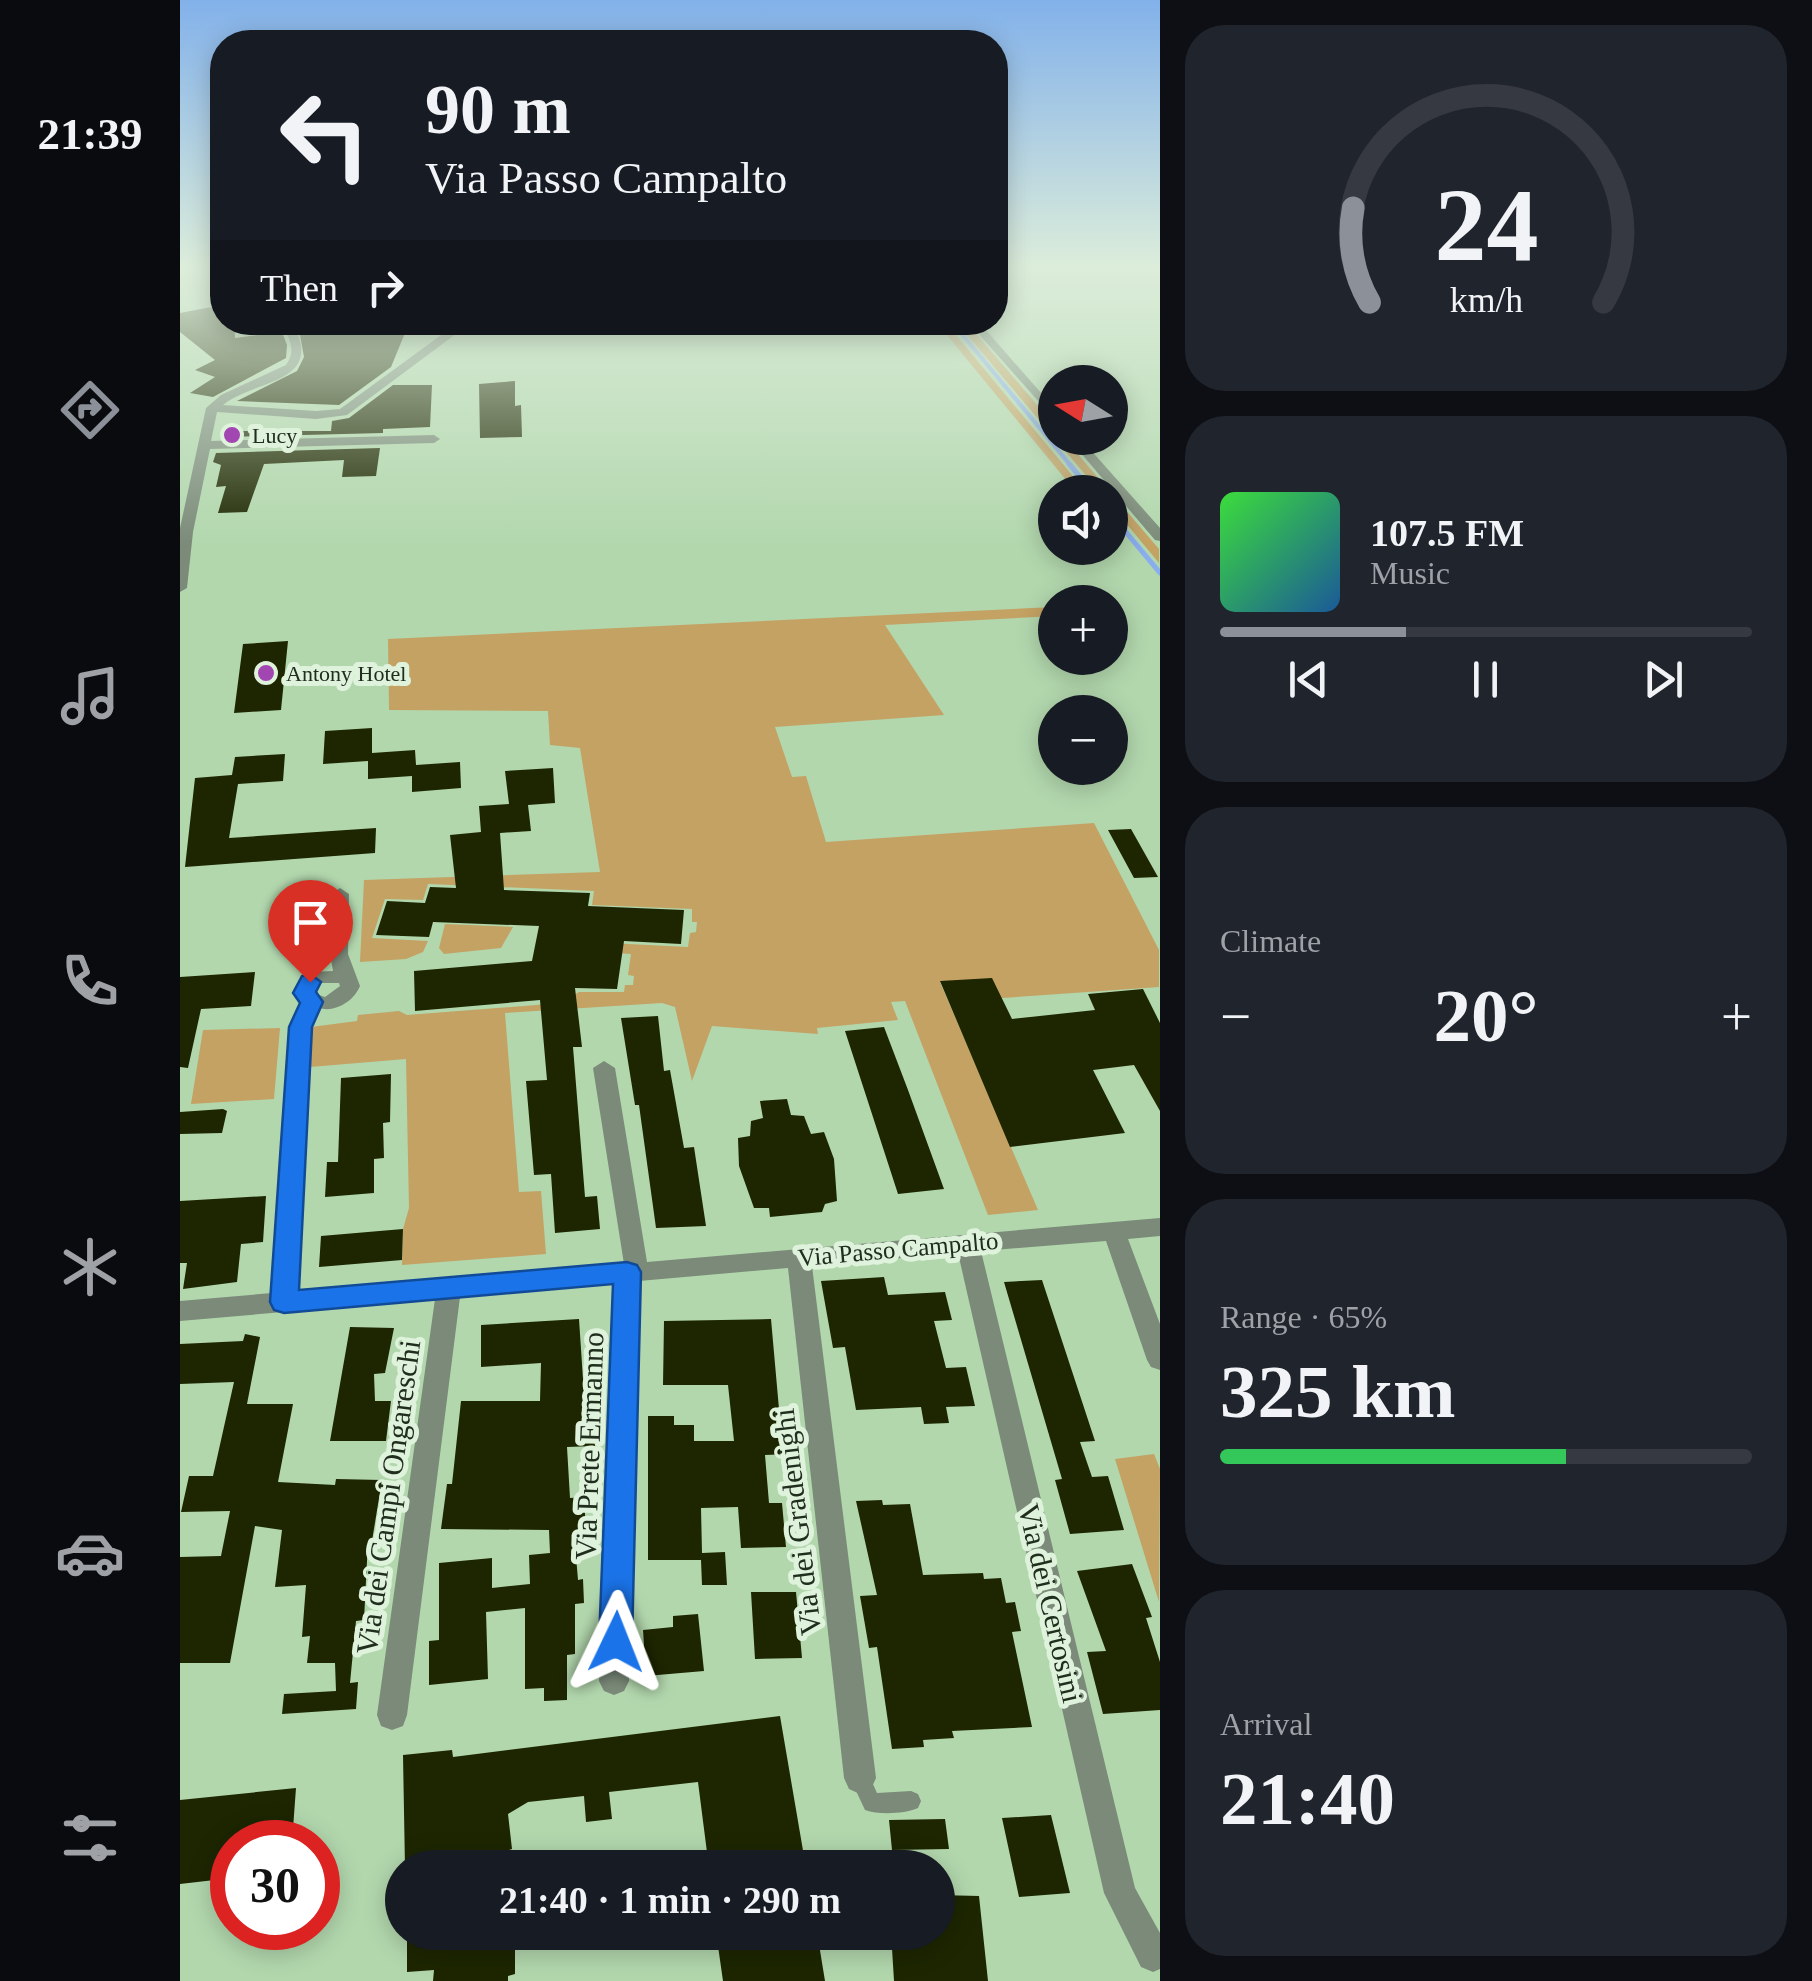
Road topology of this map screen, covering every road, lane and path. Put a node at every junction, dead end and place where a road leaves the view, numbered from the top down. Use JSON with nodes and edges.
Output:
{"nodes":[{"id":1,"x":298,"y":359,"type":"edge"},
{"id":2,"x":415,"y":359,"type":"edge"},
{"id":3,"x":1006,"y":359,"type":"edge"},
{"id":4,"x":1038,"y":397,"type":"edge"},
{"id":5,"x":212,"y":408,"type":"junction"},
{"id":6,"x":434,"y":439,"type":"dead end"},
{"id":7,"x":203,"y":445,"type":"junction"},
{"id":8,"x":1089,"y":455,"type":"edge"},
{"id":9,"x":1160,"y":537,"type":"edge"},
{"id":10,"x":181,"y":567,"type":"edge"},
{"id":11,"x":180,"y":588,"type":"edge"},
{"id":12,"x":340,"y":894,"type":"dead end"},
{"id":13,"x":604,"y":1068,"type":"dead end"},
{"id":14,"x":1160,"y":1227,"type":"edge"},
{"id":15,"x":1114,"y":1231,"type":"junction"},
{"id":16,"x":967,"y":1244,"type":"junction"},
{"id":17,"x":799,"y":1258,"type":"junction"},
{"id":18,"x":632,"y":1272,"type":"junction"},
{"id":19,"x":448,"y":1288,"type":"junction"},
{"id":20,"x":284,"y":1302,"type":"junction"},
{"id":21,"x":180,"y":1311,"type":"edge"},
{"id":22,"x":1160,"y":1360,"type":"edge"},
{"id":23,"x":614,"y":1681,"type":"dead end"},
{"id":24,"x":392,"y":1714,"type":"dead end"},
{"id":25,"x":860,"y":1778,"type":"joint"},
{"id":26,"x":912,"y":1801,"type":"dead end"},
{"id":27,"x":1153,"y":1955,"type":"dead end"}],
"edges":[{"from":1,"to":5,"type":"street"},
{"from":2,"to":5,"type":"street"},
{"from":3,"to":4,"type":"street"},
{"from":5,"to":7,"type":"street"},
{"from":6,"to":7,"type":"street"},
{"from":7,"to":10,"type":"street"},
{"from":8,"to":9,"type":"street"},
{"from":10,"to":11,"type":"street"},
{"from":12,"to":20,"type":"street"},
{"from":13,"to":18,"type":"street"},
{"from":14,"to":15,"type":"street","name":"Via Passo Campalto"},
{"from":15,"to":16,"type":"street","name":"Via Passo Campalto"},
{"from":15,"to":22,"type":"street"},
{"from":16,"to":17,"type":"street","name":"Via Passo Campalto"},
{"from":16,"to":27,"type":"street","name":"Via dei Certosini"},
{"from":17,"to":18,"type":"street","name":"Via Passo Campalto"},
{"from":17,"to":25,"type":"street","name":"Via dei Gradenighi"},
{"from":18,"to":19,"type":"street","name":"Via Passo Campalto"},
{"from":18,"to":23,"type":"street","name":"Via Prete Ermanno"},
{"from":19,"to":20,"type":"street","name":"Via Passo Campalto"},
{"from":19,"to":24,"type":"street","name":"Via dei Campi Ongareschi"},
{"from":20,"to":21,"type":"street","name":"Via Passo Campalto"},
{"from":25,"to":26,"type":"lane"}]}
